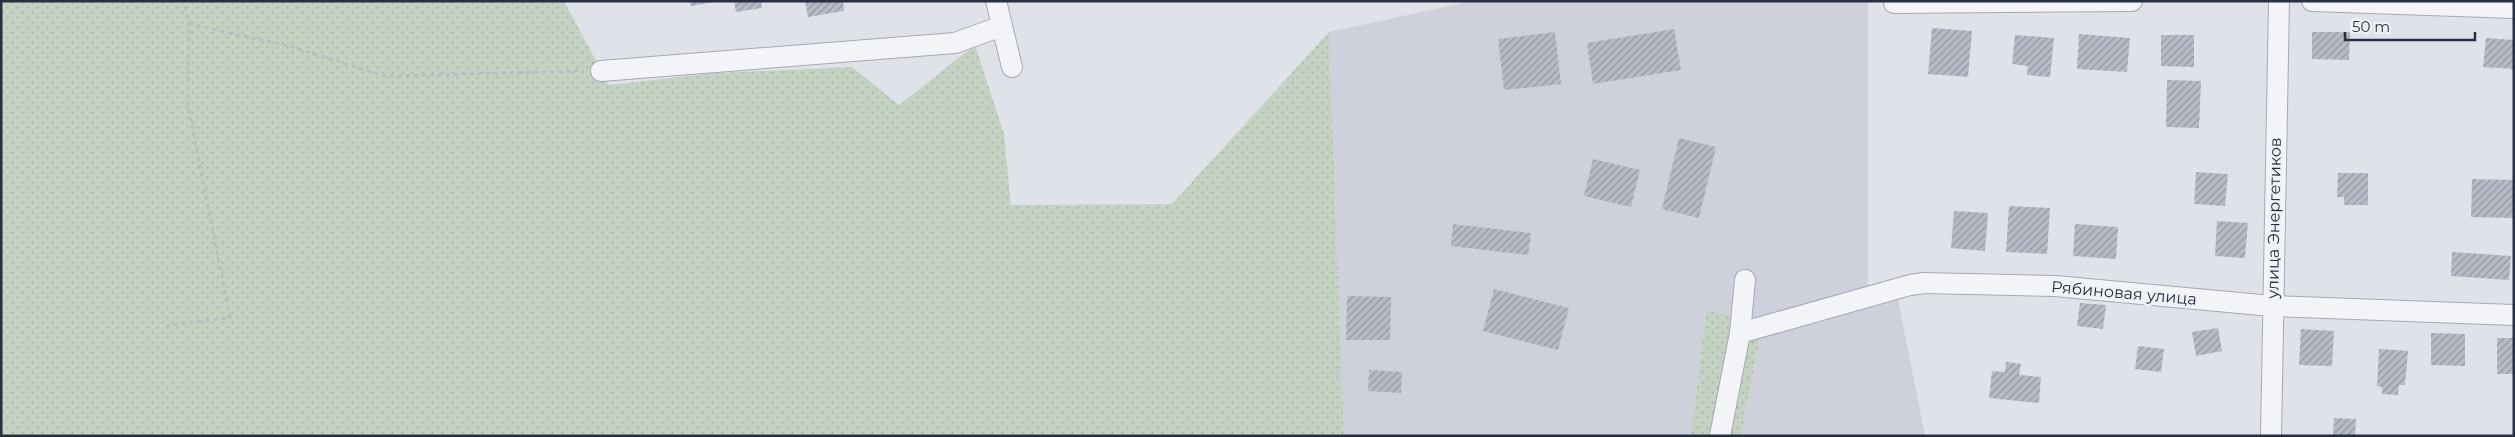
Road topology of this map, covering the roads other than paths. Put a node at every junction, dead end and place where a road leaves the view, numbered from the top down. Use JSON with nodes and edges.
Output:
{"nodes":[{"id":1,"x":996,"y":1,"type":"edge"},
{"id":2,"x":2132,"y":1,"type":"edge"},
{"id":3,"x":2279,"y":1,"type":"edge"},
{"id":4,"x":2312,"y":1,"type":"edge"},
{"id":5,"x":1894,"y":3,"type":"dead end"},
{"id":6,"x":2514,"y":8,"type":"edge"},
{"id":7,"x":1002,"y":26,"type":"junction"},
{"id":8,"x":1012,"y":67,"type":"dead end"},
{"id":9,"x":601,"y":71,"type":"road end"},
{"id":10,"x":1745,"y":280,"type":"dead end"},
{"id":11,"x":2272,"y":306,"type":"junction"},
{"id":12,"x":2514,"y":315,"type":"edge"},
{"id":13,"x":1740,"y":333,"type":"junction"},
{"id":14,"x":1720,"y":436,"type":"edge"},
{"id":15,"x":2271,"y":436,"type":"edge"}],
"edges":[{"from":1,"to":7,"type":"street"},
{"from":2,"to":5,"type":"street"},
{"from":3,"to":11,"type":"street","name":"улица Энергетиков"},
{"from":4,"to":6,"type":"street"},
{"from":7,"to":8,"type":"street"},
{"from":7,"to":9,"type":"street"},
{"from":10,"to":13,"type":"street"},
{"from":11,"to":12,"type":"street","name":"Рябиновая улица"},
{"from":11,"to":13,"type":"street","name":"Рябиновая улица"},
{"from":11,"to":15,"type":"street","name":"улица Энергетиков"},
{"from":13,"to":14,"type":"street"}]}
